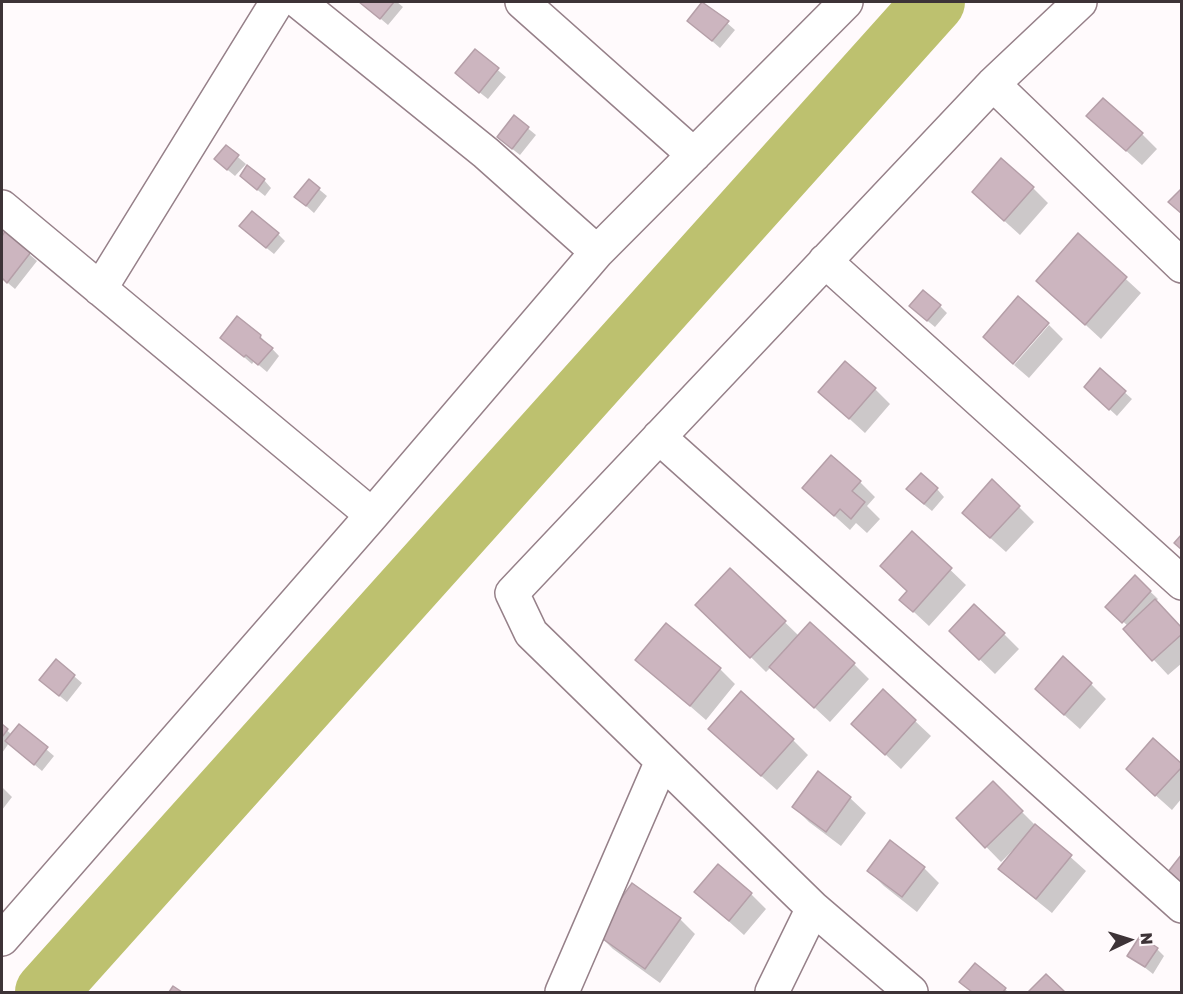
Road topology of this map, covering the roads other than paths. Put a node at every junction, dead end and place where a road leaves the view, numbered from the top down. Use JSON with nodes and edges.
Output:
{"nodes":[{"id":1,"x":277,"y":2,"type":"edge"},
{"id":2,"x":299,"y":2,"type":"edge"},
{"id":3,"x":522,"y":2,"type":"edge"},
{"id":4,"x":846,"y":2,"type":"edge"},
{"id":5,"x":1080,"y":2,"type":"edge"},
{"id":6,"x":993,"y":84,"type":"junction"},
{"id":7,"x":694,"y":155,"type":"junction"},
{"id":8,"x":2,"y":207,"type":"edge"},
{"id":9,"x":597,"y":252,"type":"junction"},
{"id":10,"x":825,"y":261,"type":"junction"},
{"id":11,"x":1182,"y":266,"type":"edge"},
{"id":12,"x":100,"y":289,"type":"junction"},
{"id":13,"x":659,"y":437,"type":"junction"},
{"id":14,"x":372,"y":515,"type":"junction"},
{"id":15,"x":1182,"y":583,"type":"edge"},
{"id":16,"x":662,"y":761,"type":"junction"},
{"id":17,"x":1182,"y":906,"type":"edge"},
{"id":18,"x":813,"y":908,"type":"junction"},
{"id":19,"x":2,"y":939,"type":"edge"},
{"id":20,"x":562,"y":993,"type":"edge"},
{"id":21,"x":772,"y":993,"type":"edge"},
{"id":22,"x":911,"y":993,"type":"edge"}],
"edges":[{"from":1,"to":12,"type":"street"},
{"from":2,"to":9,"type":"street"},
{"from":3,"to":7,"type":"street"},
{"from":4,"to":7,"type":"street"},
{"from":5,"to":6,"type":"street"},
{"from":6,"to":10,"type":"street"},
{"from":6,"to":11,"type":"street"},
{"from":7,"to":9,"type":"street"},
{"from":8,"to":12,"type":"street"},
{"from":9,"to":14,"type":"street"},
{"from":10,"to":13,"type":"street"},
{"from":10,"to":15,"type":"street"},
{"from":12,"to":14,"type":"street"},
{"from":13,"to":16,"type":"street"},
{"from":13,"to":17,"type":"street"},
{"from":14,"to":19,"type":"street"},
{"from":16,"to":18,"type":"street"},
{"from":16,"to":20,"type":"street"},
{"from":18,"to":21,"type":"street"},
{"from":18,"to":22,"type":"street"}]}
